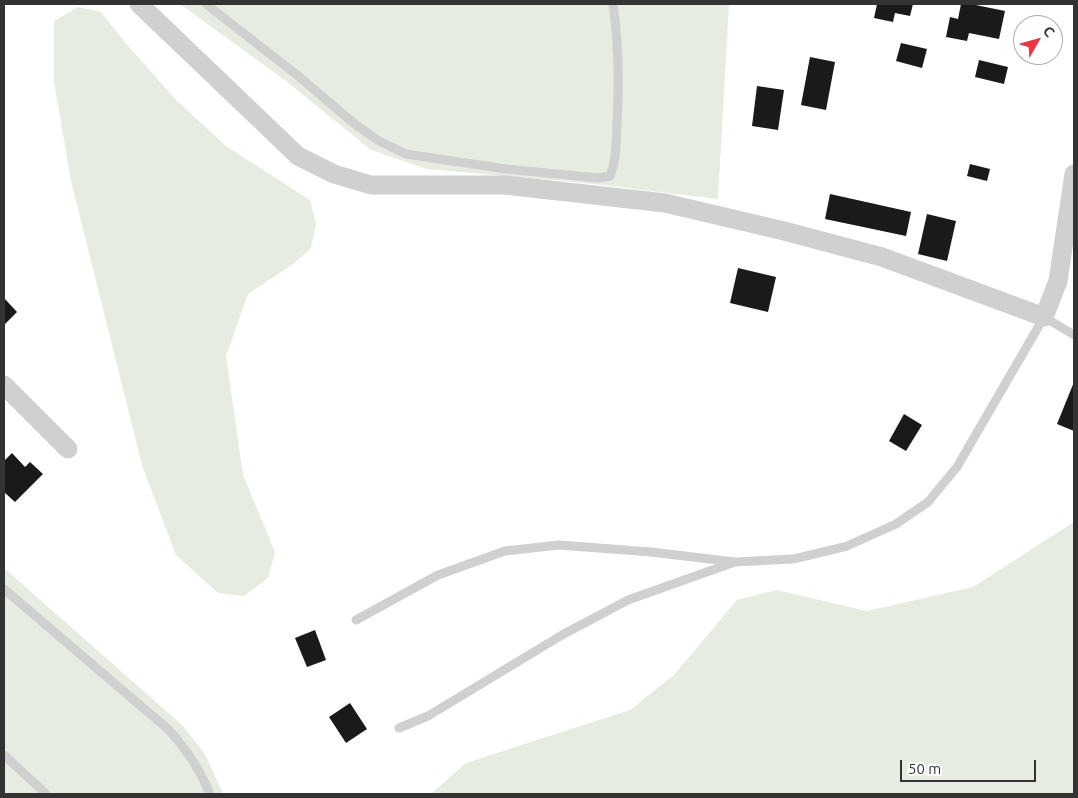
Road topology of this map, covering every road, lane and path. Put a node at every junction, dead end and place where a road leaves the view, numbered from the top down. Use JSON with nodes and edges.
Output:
{"nodes":[{"id":1,"x":139,"y":4,"type":"edge"},
{"id":2,"x":206,"y":4,"type":"edge"},
{"id":3,"x":613,"y":4,"type":"edge"},
{"id":4,"x":1074,"y":174,"type":"edge"},
{"id":5,"x":1044,"y":317,"type":"junction"},
{"id":6,"x":1074,"y":335,"type":"edge"},
{"id":7,"x":4,"y":385,"type":"edge"},
{"id":8,"x":68,"y":449,"type":"dead end"},
{"id":9,"x":735,"y":562,"type":"junction"},
{"id":10,"x":4,"y":589,"type":"edge"},
{"id":11,"x":356,"y":620,"type":"dead end"},
{"id":12,"x":399,"y":728,"type":"dead end"},
{"id":13,"x":4,"y":755,"type":"edge"},
{"id":14,"x":46,"y":794,"type":"edge"},
{"id":15,"x":210,"y":794,"type":"edge"}],
"edges":[{"from":1,"to":5,"type":"street"},
{"from":2,"to":3,"type":"lane"},
{"from":4,"to":5,"type":"street"},
{"from":5,"to":6,"type":"lane"},
{"from":5,"to":9,"type":"lane"},
{"from":7,"to":8,"type":"street"},
{"from":9,"to":11,"type":"lane"},
{"from":9,"to":12,"type":"lane"},
{"from":10,"to":15,"type":"lane"},
{"from":13,"to":14,"type":"lane"}]}
